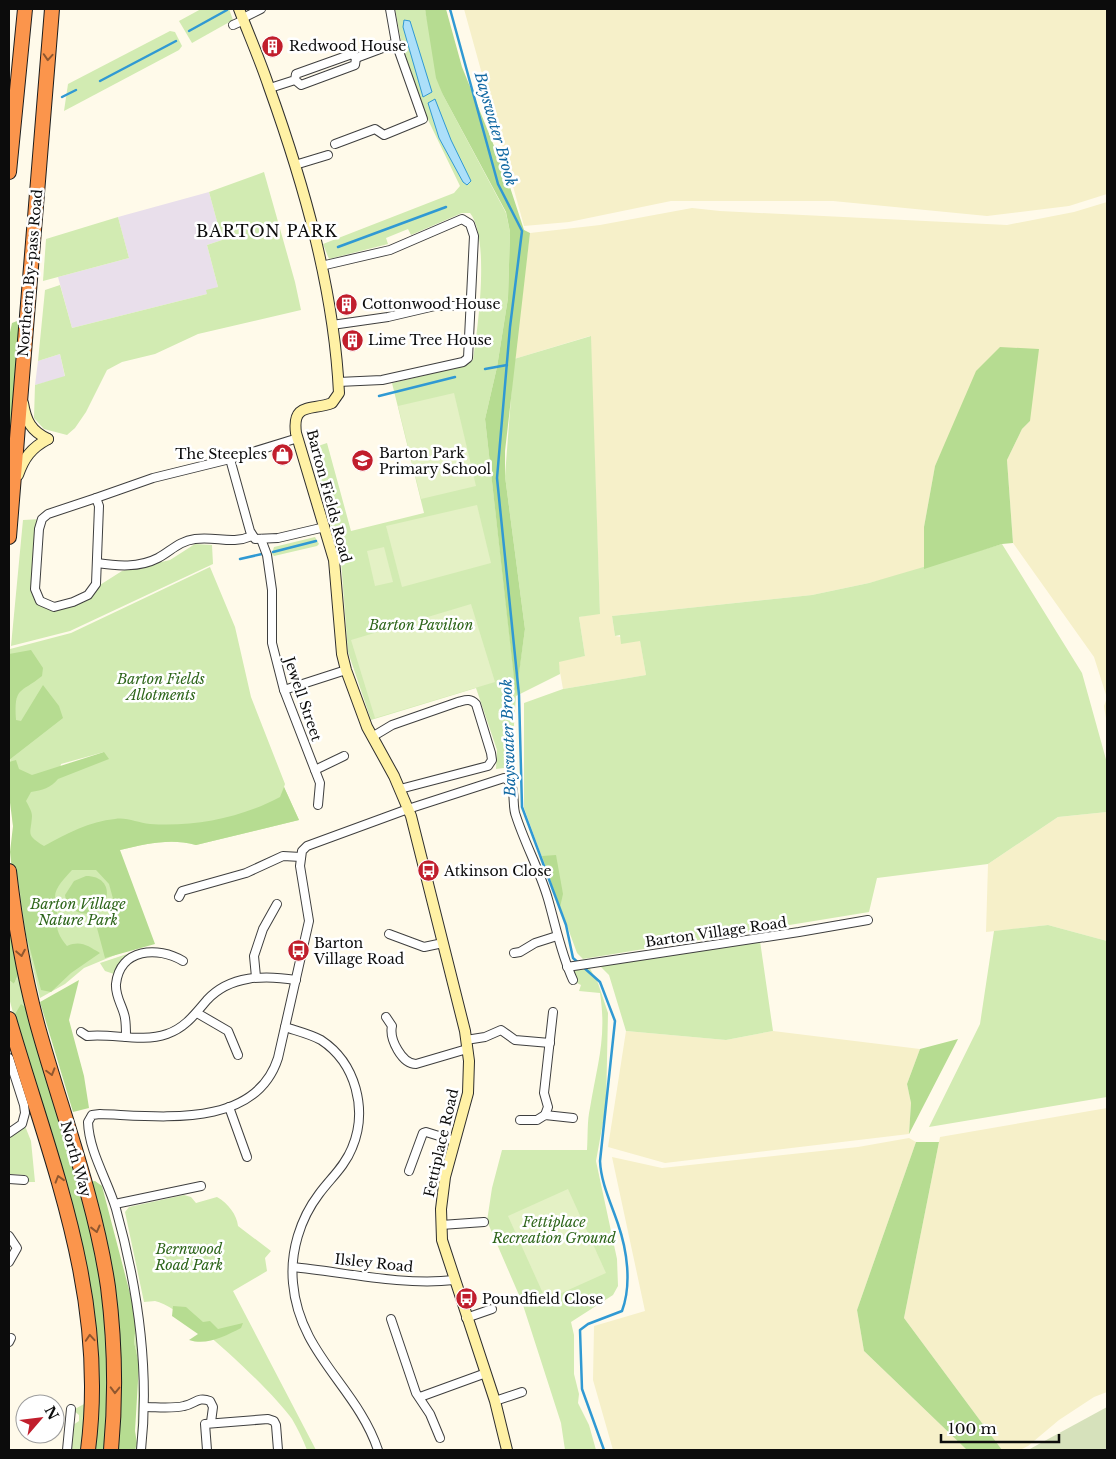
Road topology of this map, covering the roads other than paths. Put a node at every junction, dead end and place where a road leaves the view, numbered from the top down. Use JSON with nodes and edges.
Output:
{"nodes":[{"id":1,"x":25,"y":9,"type":"edge"},
{"id":2,"x":52,"y":9,"type":"edge"},
{"id":3,"x":261,"y":9,"type":"edge"},
{"id":4,"x":390,"y":9,"type":"edge"},
{"id":5,"x":242,"y":16,"type":"edge"},
{"id":6,"x":234,"y":26,"type":"dead end"},
{"id":7,"x":396,"y":43,"type":"junction"},
{"id":8,"x":356,"y":58,"type":"junction"},
{"id":9,"x":295,"y":80,"type":"junction"},
{"id":10,"x":270,"y":88,"type":"junction"},
{"id":11,"x":335,"y":144,"type":"dead end"},
{"id":12,"x":328,"y":155,"type":"dead end"},
{"id":13,"x":295,"y":165,"type":"junction"},
{"id":14,"x":9,"y":172,"type":"edge"},
{"id":15,"x":322,"y":266,"type":"junction"},
{"id":16,"x":471,"y":306,"type":"junction"},
{"id":17,"x":332,"y":325,"type":"junction"},
{"id":18,"x":338,"y":382,"type":"junction"},
{"id":19,"x":21,"y":387,"type":"junction"},
{"id":20,"x":298,"y":438,"type":"junction"},
{"id":21,"x":230,"y":459,"type":"junction"},
{"id":22,"x":12,"y":490,"type":"junction"},
{"id":23,"x":96,"y":498,"type":"junction"},
{"id":24,"x":325,"y":526,"type":"junction"},
{"id":25,"x":252,"y":536,"type":"junction"},
{"id":26,"x":9,"y":537,"type":"edge"},
{"id":27,"x":262,"y":539,"type":"junction"},
{"id":28,"x":97,"y":563,"type":"junction"},
{"id":29,"x":346,"y":670,"type":"junction"},
{"id":30,"x":284,"y":690,"type":"junction"},
{"id":31,"x":372,"y":737,"type":"junction"},
{"id":32,"x":344,"y":756,"type":"dead end"},
{"id":33,"x":316,"y":770,"type":"junction"},
{"id":34,"x":400,"y":789,"type":"junction"},
{"id":35,"x":318,"y":805,"type":"dead end"},
{"id":36,"x":408,"y":809,"type":"junction"},
{"id":37,"x":301,"y":857,"type":"junction"},
{"id":38,"x":9,"y":871,"type":"edge"},
{"id":39,"x":179,"y":892,"type":"dead end"},
{"id":40,"x":277,"y":904,"type":"dead end"},
{"id":41,"x":868,"y":920,"type":"dead end"},
{"id":42,"x":390,"y":934,"type":"dead end"},
{"id":43,"x":557,"y":936,"type":"junction"},
{"id":44,"x":443,"y":944,"type":"junction"},
{"id":45,"x":519,"y":954,"type":"dead end"},
{"id":46,"x":183,"y":961,"type":"dead end"},
{"id":47,"x":570,"y":966,"type":"junction"},
{"id":48,"x":256,"y":977,"type":"junction"},
{"id":49,"x":296,"y":980,"type":"junction"},
{"id":50,"x":573,"y":980,"type":"dead end"},
{"id":51,"x":553,"y":1012,"type":"dead end"},
{"id":52,"x":197,"y":1013,"type":"junction"},
{"id":53,"x":386,"y":1017,"type":"dead end"},
{"id":54,"x":9,"y":1019,"type":"edge"},
{"id":55,"x":285,"y":1027,"type":"junction"},
{"id":56,"x":81,"y":1032,"type":"dead end"},
{"id":57,"x":126,"y":1038,"type":"junction"},
{"id":58,"x":550,"y":1043,"type":"junction"},
{"id":59,"x":467,"y":1044,"type":"junction"},
{"id":60,"x":238,"y":1055,"type":"dead end"},
{"id":61,"x":9,"y":1058,"type":"edge"},
{"id":62,"x":229,"y":1107,"type":"junction"},
{"id":63,"x":545,"y":1116,"type":"junction"},
{"id":64,"x":573,"y":1118,"type":"dead end"},
{"id":65,"x":520,"y":1120,"type":"dead end"},
{"id":66,"x":9,"y":1133,"type":"edge"},
{"id":67,"x":455,"y":1141,"type":"junction"},
{"id":68,"x":247,"y":1157,"type":"dead end"},
{"id":69,"x":409,"y":1171,"type":"dead end"},
{"id":70,"x":9,"y":1179,"type":"edge"},
{"id":71,"x":24,"y":1180,"type":"dead end"},
{"id":72,"x":201,"y":1186,"type":"dead end"},
{"id":73,"x":115,"y":1204,"type":"junction"},
{"id":74,"x":484,"y":1222,"type":"dead end"},
{"id":75,"x":441,"y":1225,"type":"junction"},
{"id":76,"x":9,"y":1236,"type":"edge"},
{"id":77,"x":9,"y":1262,"type":"edge"},
{"id":78,"x":292,"y":1267,"type":"junction"},
{"id":79,"x":454,"y":1280,"type":"junction"},
{"id":80,"x":492,"y":1309,"type":"dead end"},
{"id":81,"x":466,"y":1318,"type":"junction"},
{"id":82,"x":391,"y":1319,"type":"dead end"},
{"id":83,"x":486,"y":1373,"type":"junction"},
{"id":84,"x":522,"y":1392,"type":"dead end"},
{"id":85,"x":420,"y":1397,"type":"junction"},
{"id":86,"x":495,"y":1401,"type":"junction"},
{"id":87,"x":144,"y":1406,"type":"junction"},
{"id":88,"x":71,"y":1409,"type":"dead end"},
{"id":89,"x":211,"y":1422,"type":"junction"},
{"id":90,"x":440,"y":1438,"type":"dead end"},
{"id":91,"x":67,"y":1450,"type":"edge"},
{"id":92,"x":88,"y":1450,"type":"edge"},
{"id":93,"x":111,"y":1450,"type":"edge"},
{"id":94,"x":140,"y":1450,"type":"edge"},
{"id":95,"x":207,"y":1450,"type":"edge"},
{"id":96,"x":278,"y":1450,"type":"edge"},
{"id":97,"x":378,"y":1450,"type":"edge"},
{"id":98,"x":507,"y":1450,"type":"edge"}],
"edges":[{"from":1,"to":14,"type":"highway"},
{"from":2,"to":19,"type":"highway","name":"Northern By-pass Road","one_way":true},
{"from":3,"to":5,"type":"street"},
{"from":4,"to":7,"type":"street"},
{"from":5,"to":6,"type":"street"},
{"from":5,"to":10,"type":"street","name":"Barton Fields Road"},
{"from":7,"to":8,"type":"street"},
{"from":7,"to":11,"type":"street"},
{"from":8,"to":9,"type":"street"},
{"from":8,"to":9,"type":"street"},
{"from":9,"to":10,"type":"street"},
{"from":10,"to":13,"type":"street","name":"Barton Fields Road"},
{"from":12,"to":13,"type":"street"},
{"from":13,"to":15,"type":"street","name":"Barton Fields Road"},
{"from":15,"to":16,"type":"street"},
{"from":15,"to":17,"type":"street","name":"Barton Fields Road"},
{"from":16,"to":17,"type":"street"},
{"from":16,"to":18,"type":"street"},
{"from":17,"to":18,"type":"street","name":"Barton Fields Road"},
{"from":18,"to":20,"type":"street","name":"Barton Fields Road"},
{"from":19,"to":22,"type":"highway","name":"Northern By-pass Road"},
{"from":19,"to":22,"type":"street"},
{"from":20,"to":21,"type":"street"},
{"from":20,"to":24,"type":"street","name":"Barton Fields Road"},
{"from":21,"to":23,"type":"street"},
{"from":21,"to":25,"type":"street"},
{"from":22,"to":26,"type":"highway","name":"Northern By-pass Road"},
{"from":23,"to":28,"type":"street"},
{"from":23,"to":28,"type":"street"},
{"from":24,"to":27,"type":"street"},
{"from":24,"to":29,"type":"street","name":"Barton Fields Road"},
{"from":25,"to":27,"type":"street"},
{"from":25,"to":28,"type":"street"},
{"from":27,"to":30,"type":"street","name":"Jewell Street"},
{"from":29,"to":30,"type":"street"},
{"from":29,"to":31,"type":"street","name":"Barton Fields Road"},
{"from":30,"to":33,"type":"street","name":"Jewell Street"},
{"from":31,"to":34,"type":"street","name":"Barton Fields Road"},
{"from":31,"to":34,"type":"street"},
{"from":32,"to":33,"type":"street"},
{"from":33,"to":35,"type":"street","name":"Jewell Street"},
{"from":34,"to":36,"type":"street","name":"Barton Fields Road"},
{"from":36,"to":37,"type":"street"},
{"from":36,"to":43,"type":"street"},
{"from":36,"to":44,"type":"street","name":"Fettiplace Road"},
{"from":37,"to":39,"type":"street"},
{"from":37,"to":49,"type":"street"},
{"from":38,"to":93,"type":"highway","name":"North Way","one_way":true},
{"from":40,"to":48,"type":"street"},
{"from":41,"to":47,"type":"street","name":"Barton Village Road"},
{"from":42,"to":44,"type":"street"},
{"from":43,"to":45,"type":"street"},
{"from":43,"to":47,"type":"street"},
{"from":44,"to":59,"type":"street","name":"Fettiplace Road"},
{"from":46,"to":57,"type":"street"},
{"from":47,"to":50,"type":"street"},
{"from":48,"to":49,"type":"street"},
{"from":48,"to":52,"type":"street"},
{"from":49,"to":55,"type":"street"},
{"from":51,"to":58,"type":"street"},
{"from":52,"to":57,"type":"street"},
{"from":52,"to":60,"type":"street"},
{"from":53,"to":59,"type":"street"},
{"from":92,"to":54,"type":"highway","name":"North Way","one_way":true},
{"from":55,"to":62,"type":"street"},
{"from":55,"to":78,"type":"street"},
{"from":56,"to":57,"type":"street"},
{"from":58,"to":59,"type":"street"},
{"from":58,"to":63,"type":"street"},
{"from":59,"to":67,"type":"street","name":"Fettiplace Road"},
{"from":61,"to":66,"type":"street"},
{"from":62,"to":68,"type":"street"},
{"from":62,"to":73,"type":"street","name":"North Way"},
{"from":63,"to":64,"type":"street"},
{"from":63,"to":65,"type":"street"},
{"from":67,"to":69,"type":"street"},
{"from":67,"to":75,"type":"street","name":"Fettiplace Road"},
{"from":70,"to":71,"type":"street"},
{"from":72,"to":73,"type":"street"},
{"from":73,"to":87,"type":"street","name":"North Way"},
{"from":74,"to":75,"type":"street"},
{"from":75,"to":79,"type":"street","name":"Fettiplace Road"},
{"from":76,"to":77,"type":"street"},
{"from":78,"to":79,"type":"street","name":"Ilsley Road"},
{"from":78,"to":97,"type":"street"},
{"from":79,"to":81,"type":"street","name":"Fettiplace Road"},
{"from":80,"to":81,"type":"street"},
{"from":81,"to":83,"type":"street","name":"Fettiplace Road"},
{"from":82,"to":85,"type":"street"},
{"from":83,"to":85,"type":"street"},
{"from":83,"to":86,"type":"street","name":"Fettiplace Road"},
{"from":84,"to":86,"type":"street"},
{"from":85,"to":90,"type":"street"},
{"from":86,"to":98,"type":"street","name":"Fettiplace Road"},
{"from":87,"to":89,"type":"street"},
{"from":87,"to":94,"type":"street","name":"North Way"},
{"from":88,"to":91,"type":"street"},
{"from":89,"to":95,"type":"street"},
{"from":89,"to":96,"type":"street"}]}
